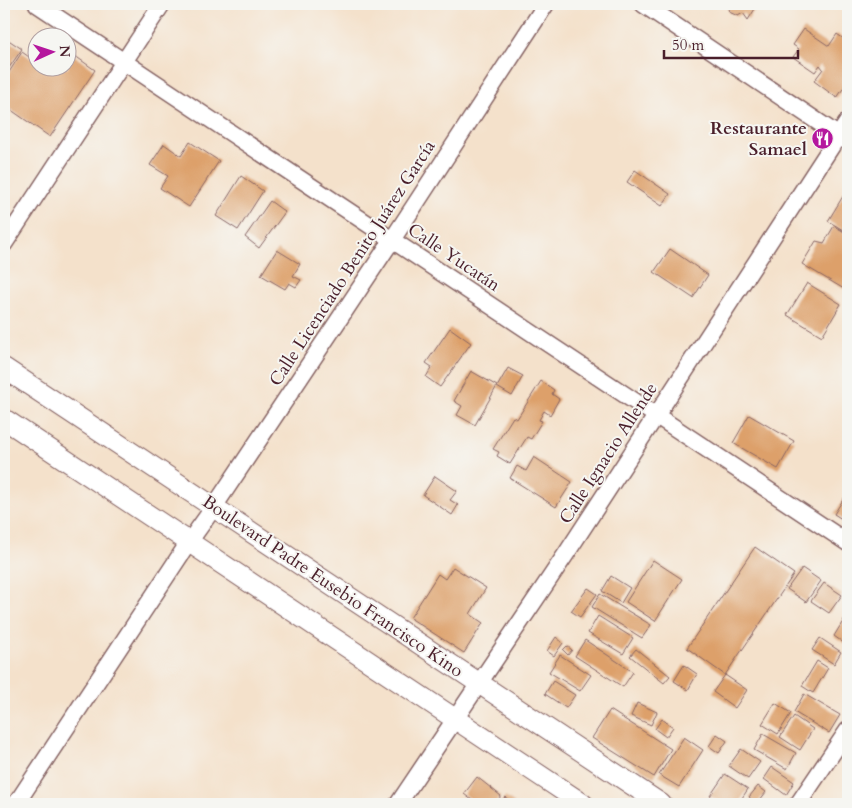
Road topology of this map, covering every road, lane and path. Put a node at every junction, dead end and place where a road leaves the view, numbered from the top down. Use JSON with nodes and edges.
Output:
{"nodes":[{"id":1,"x":37,"y":4,"type":"edge"},
{"id":2,"x":162,"y":4,"type":"edge"},
{"id":3,"x":546,"y":4,"type":"edge"},
{"id":4,"x":643,"y":4,"type":"edge"},
{"id":5,"x":123,"y":61,"type":"junction"},
{"id":6,"x":848,"y":121,"type":"edge"},
{"id":7,"x":844,"y":139,"type":"edge"},
{"id":8,"x":392,"y":240,"type":"junction"},
{"id":9,"x":4,"y":244,"type":"edge"},
{"id":10,"x":4,"y":368,"type":"edge"},
{"id":11,"x":656,"y":416,"type":"junction"},
{"id":12,"x":4,"y":419,"type":"edge"},
{"id":13,"x":214,"y":507,"type":"junction"},
{"id":14,"x":188,"y":542,"type":"junction"},
{"id":15,"x":848,"y":543,"type":"edge"},
{"id":16,"x":479,"y":683,"type":"junction"},
{"id":17,"x":454,"y":719,"type":"junction"},
{"id":18,"x":848,"y":730,"type":"edge"},
{"id":19,"x":16,"y":804,"type":"edge"},
{"id":20,"x":398,"y":804,"type":"edge"},
{"id":21,"x":582,"y":804,"type":"edge"},
{"id":22,"x":662,"y":804,"type":"edge"},
{"id":23,"x":798,"y":804,"type":"edge"}],
"edges":[{"from":1,"to":5,"type":"street","name":"Calle Yucatán"},
{"from":2,"to":5,"type":"street"},
{"from":3,"to":8,"type":"street","name":"Calle Licenciado Benito Juárez García"},
{"from":4,"to":7,"type":"street"},
{"from":5,"to":8,"type":"street","name":"Calle Yucatán"},
{"from":5,"to":9,"type":"street"},
{"from":6,"to":7,"type":"street","name":"Calle Ignacio Allende"},
{"from":7,"to":11,"type":"street","name":"Calle Ignacio Allende"},
{"from":8,"to":11,"type":"street","name":"Calle Yucatán"},
{"from":8,"to":13,"type":"street","name":"Calle Licenciado Benito Juárez García"},
{"from":10,"to":13,"type":"street","name":"Boulevard Padre Eusebio Francisco Kino"},
{"from":11,"to":15,"type":"street","name":"Calle Yucatán"},
{"from":11,"to":16,"type":"street","name":"Calle Ignacio Allende"},
{"from":12,"to":14,"type":"street"},
{"from":13,"to":14,"type":"street","name":"Calle Licenciado Benito Juárez García"},
{"from":13,"to":16,"type":"street","name":"Boulevard Padre Eusebio Francisco Kino"},
{"from":14,"to":17,"type":"street"},
{"from":14,"to":19,"type":"street","name":"Calle Licenciado Benito Juárez García"},
{"from":16,"to":17,"type":"street","name":"Calle Ignacio Allende"},
{"from":16,"to":22,"type":"street","name":"Boulevard Padre Eusebio Francisco Kino"},
{"from":17,"to":20,"type":"street","name":"Calle Ignacio Allende"},
{"from":17,"to":21,"type":"street"},
{"from":18,"to":23,"type":"street"}]}
